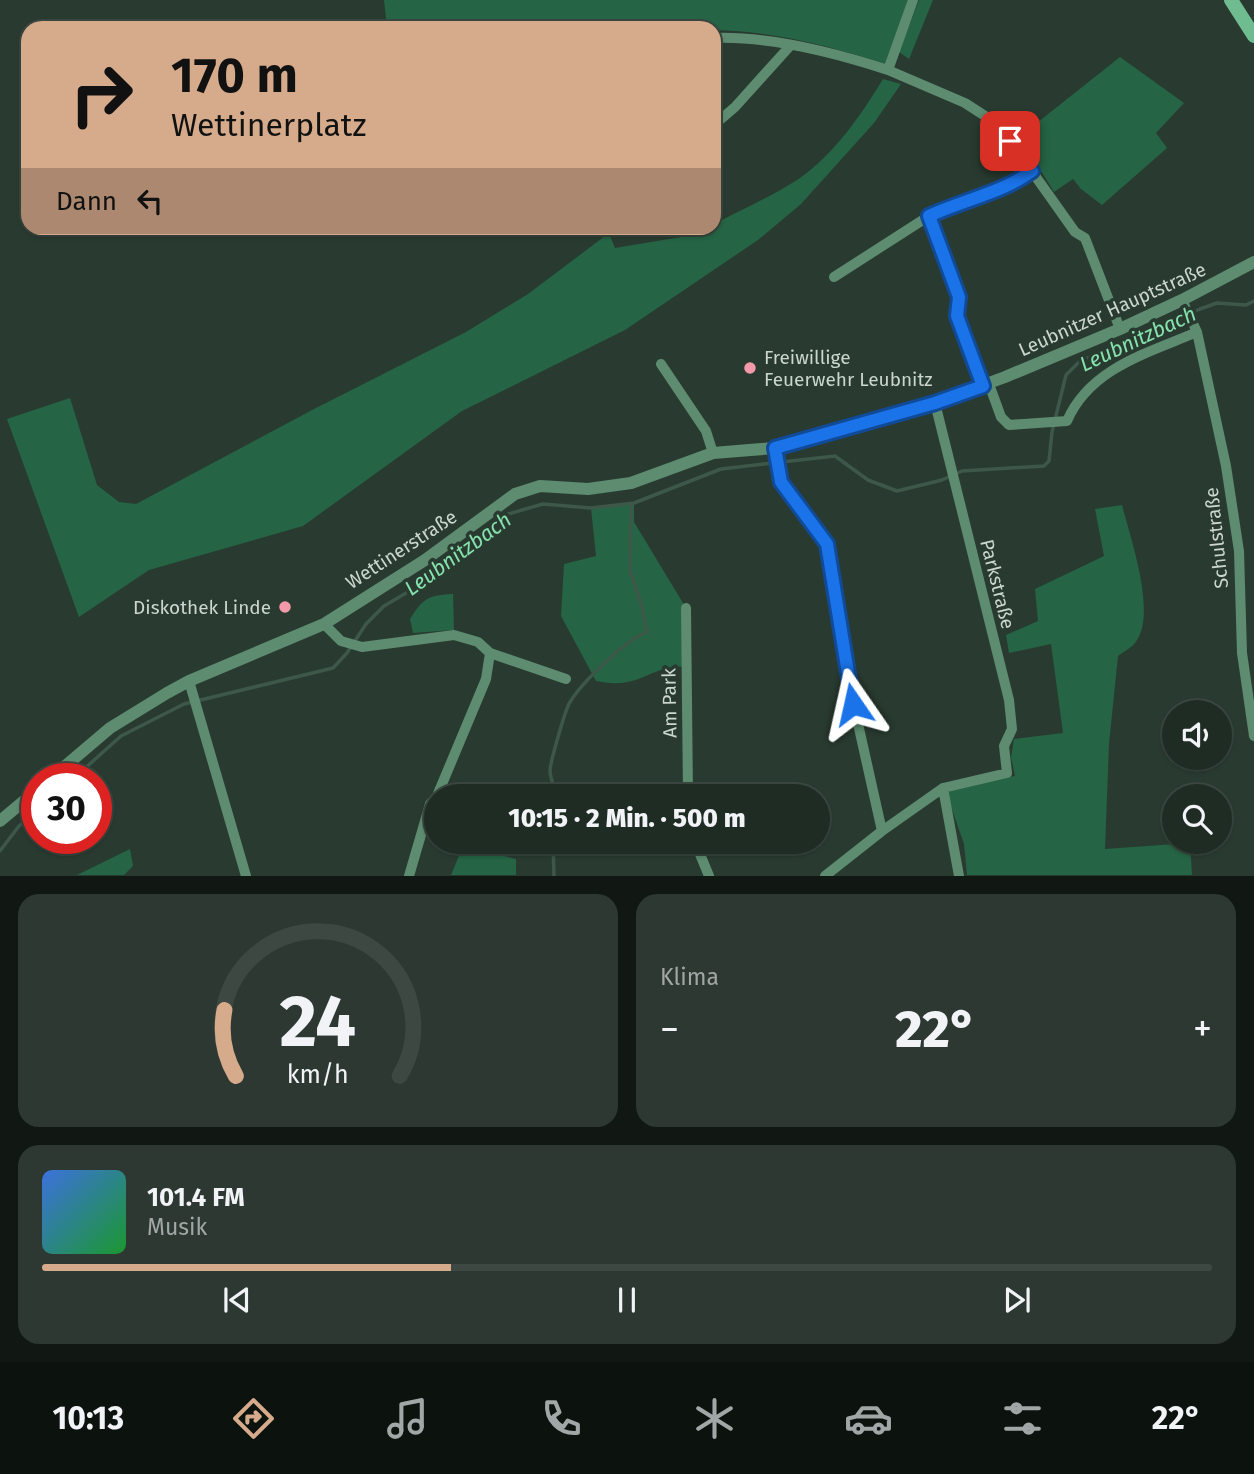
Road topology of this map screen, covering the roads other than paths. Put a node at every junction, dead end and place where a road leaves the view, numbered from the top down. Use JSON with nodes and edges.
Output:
{"nodes":[{"id":1,"x":912,"y":0,"type":"edge"},
{"id":2,"x":1231,"y":0,"type":"edge"},
{"id":3,"x":1254,"y":36,"type":"edge"},
{"id":4,"x":721,"y":38,"type":"edge"},
{"id":5,"x":790,"y":46,"type":"junction"},
{"id":6,"x":888,"y":69,"type":"junction"},
{"id":7,"x":721,"y":119,"type":"edge"},
{"id":8,"x":1032,"y":171,"type":"junction"},
{"id":9,"x":929,"y":216,"type":"junction"},
{"id":10,"x":1254,"y":261,"type":"edge"},
{"id":11,"x":834,"y":277,"type":"dead end"},
{"id":12,"x":1186,"y":309,"type":"junction"},
{"id":13,"x":1120,"y":328,"type":"junction"},
{"id":14,"x":1197,"y":332,"type":"junction"},
{"id":15,"x":661,"y":364,"type":"dead end"},
{"id":16,"x":986,"y":385,"type":"junction"},
{"id":17,"x":935,"y":403,"type":"junction"},
{"id":18,"x":776,"y":451,"type":"junction"},
{"id":19,"x":713,"y":453,"type":"junction"},
{"id":20,"x":686,"y":608,"type":"dead end"},
{"id":21,"x":324,"y":624,"type":"junction"},
{"id":22,"x":490,"y":653,"type":"junction"},
{"id":23,"x":566,"y":679,"type":"dead end"},
{"id":24,"x":191,"y":688,"type":"junction"},
{"id":25,"x":1254,"y":736,"type":"edge"},
{"id":26,"x":69,"y":763,"type":"edge"},
{"id":27,"x":442,"y":784,"type":"edge"},
{"id":28,"x":688,"y":784,"type":"edge"},
{"id":29,"x":943,"y":788,"type":"junction"},
{"id":30,"x":21,"y":803,"type":"edge"},
{"id":31,"x":0,"y":821,"type":"edge"},
{"id":32,"x":424,"y":826,"type":"edge"},
{"id":33,"x":881,"y":831,"type":"junction"},
{"id":34,"x":700,"y":854,"type":"edge"},
{"id":35,"x":246,"y":876,"type":"edge"},
{"id":36,"x":410,"y":876,"type":"edge"},
{"id":37,"x":709,"y":876,"type":"edge"},
{"id":38,"x":825,"y":876,"type":"edge"},
{"id":39,"x":959,"y":876,"type":"edge"}],
"edges":[{"from":1,"to":6,"type":"street"},
{"from":2,"to":3,"type":"main road"},
{"from":4,"to":5,"type":"street"},
{"from":5,"to":6,"type":"street"},
{"from":5,"to":7,"type":"street"},
{"from":6,"to":8,"type":"street"},
{"from":8,"to":9,"type":"street"},
{"from":8,"to":13,"type":"street"},
{"from":9,"to":11,"type":"street"},
{"from":9,"to":16,"type":"street"},
{"from":10,"to":12,"type":"street","name":"Leubnitzer Hauptstraße"},
{"from":12,"to":13,"type":"street","name":"Leubnitzer Hauptstraße"},
{"from":12,"to":14,"type":"street","name":"Schulstraße"},
{"from":13,"to":16,"type":"street","name":"Leubnitzer Hauptstraße"},
{"from":14,"to":16,"type":"street"},
{"from":14,"to":25,"type":"street","name":"Schulstraße"},
{"from":15,"to":19,"type":"street"},
{"from":16,"to":17,"type":"street","name":"Leubnitzer Hauptstraße"},
{"from":17,"to":18,"type":"street","name":"Wettinerstraße"},
{"from":17,"to":29,"type":"street","name":"Parkstraße"},
{"from":18,"to":19,"type":"street","name":"Wettinerstraße"},
{"from":18,"to":33,"type":"street"},
{"from":19,"to":21,"type":"street","name":"Wettinerstraße"},
{"from":20,"to":28,"type":"street","name":"Am Park"},
{"from":21,"to":22,"type":"street"},
{"from":21,"to":24,"type":"street","name":"Wettinerstraße"},
{"from":22,"to":23,"type":"street"},
{"from":22,"to":27,"type":"street"},
{"from":24,"to":26,"type":"street","name":"Wettinerstraße"},
{"from":24,"to":35,"type":"street"},
{"from":29,"to":33,"type":"street"},
{"from":29,"to":39,"type":"street"},
{"from":30,"to":31,"type":"street"},
{"from":32,"to":36,"type":"street"},
{"from":33,"to":38,"type":"street"},
{"from":34,"to":37,"type":"street"}]}
